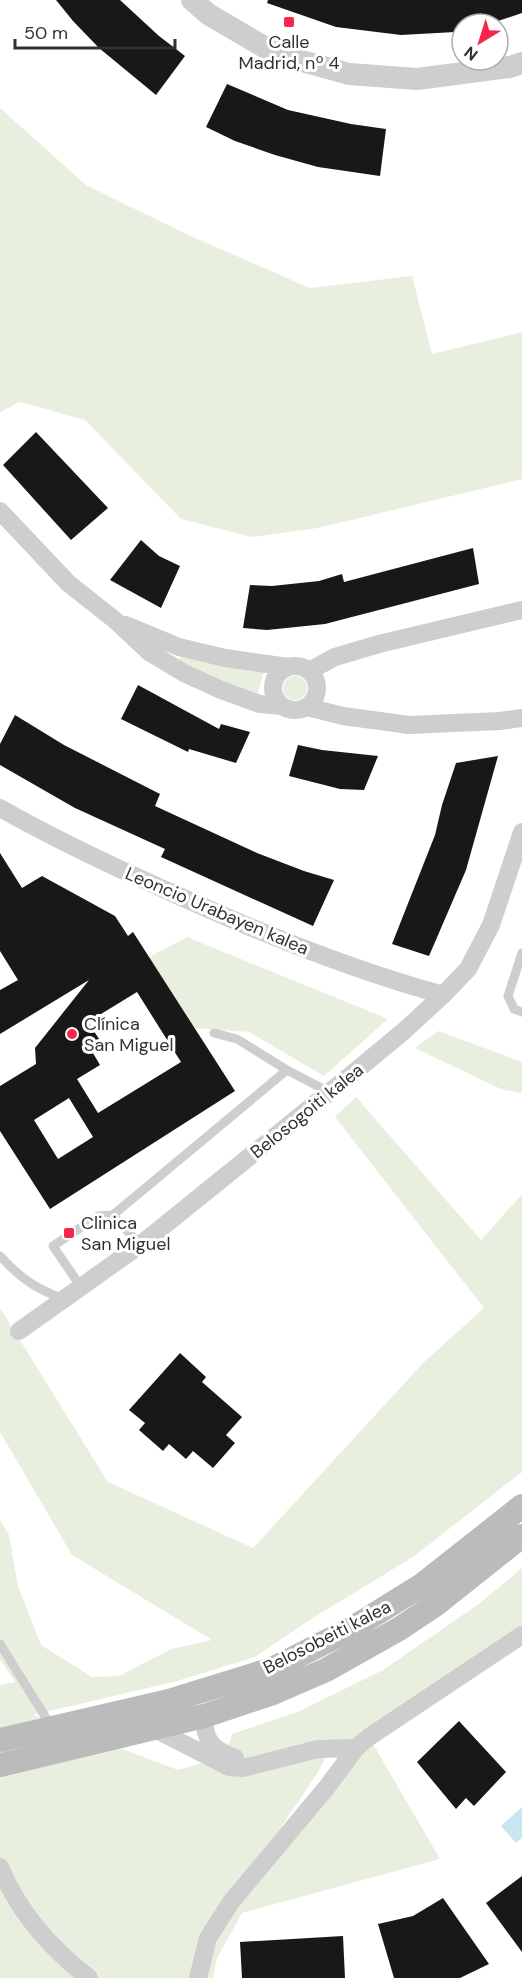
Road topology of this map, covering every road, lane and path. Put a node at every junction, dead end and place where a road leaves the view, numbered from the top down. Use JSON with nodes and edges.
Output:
{"nodes":[{"id":1,"x":192,"y":0,"type":"edge"},
{"id":2,"x":522,"y":63,"type":"edge"},
{"id":3,"x":0,"y":511,"type":"edge"},
{"id":4,"x":522,"y":610,"type":"edge"},
{"id":5,"x":116,"y":621,"type":"junction"},
{"id":6,"x":288,"y":667,"type":"junction"},
{"id":7,"x":309,"y":671,"type":"junction"},
{"id":8,"x":282,"y":706,"type":"junction"},
{"id":9,"x":307,"y":707,"type":"junction"},
{"id":10,"x":522,"y":718,"type":"edge"},
{"id":11,"x":0,"y":808,"type":"edge"},
{"id":12,"x":522,"y":832,"type":"edge"},
{"id":13,"x":522,"y":953,"type":"edge"},
{"id":14,"x":442,"y":995,"type":"junction"},
{"id":15,"x":522,"y":1012,"type":"edge"},
{"id":16,"x":214,"y":1033,"type":"dead end"},
{"id":17,"x":287,"y":1070,"type":"junction"},
{"id":18,"x":329,"y":1092,"type":"junction"},
{"id":19,"x":113,"y":1215,"type":"junction"},
{"id":20,"x":140,"y":1245,"type":"junction"},
{"id":21,"x":0,"y":1256,"type":"edge"},
{"id":22,"x":81,"y":1287,"type":"junction"},
{"id":23,"x":64,"y":1299,"type":"junction"},
{"id":24,"x":19,"y":1330,"type":"dead end"},
{"id":25,"x":522,"y":1506,"type":"edge"},
{"id":26,"x":522,"y":1536,"type":"edge"},
{"id":27,"x":522,"y":1635,"type":"edge"},
{"id":28,"x":0,"y":1644,"type":"edge"},
{"id":29,"x":500,"y":1648,"type":"junction"},
{"id":30,"x":522,"y":1648,"type":"edge"},
{"id":31,"x":204,"y":1716,"type":"junction"},
{"id":32,"x":52,"y":1728,"type":"junction"},
{"id":33,"x":155,"y":1729,"type":"junction"},
{"id":34,"x":0,"y":1740,"type":"edge"},
{"id":35,"x":356,"y":1748,"type":"junction"},
{"id":36,"x":0,"y":1765,"type":"edge"},
{"id":37,"x":0,"y":1868,"type":"edge"},
{"id":38,"x":89,"y":1978,"type":"edge"},
{"id":39,"x":198,"y":1978,"type":"edge"}],
"edges":[{"from":1,"to":2,"type":"street"},
{"from":3,"to":5,"type":"street"},
{"from":4,"to":7,"type":"street"},
{"from":5,"to":6,"type":"street"},
{"from":5,"to":8,"type":"street"},
{"from":6,"to":7,"type":"street"},
{"from":6,"to":8,"type":"street"},
{"from":7,"to":9,"type":"street"},
{"from":8,"to":9,"type":"street"},
{"from":9,"to":10,"type":"street"},
{"from":11,"to":14,"type":"street","name":"Leoncio Urabayen kalea"},
{"from":12,"to":14,"type":"street","name":"Belosogoiti kalea"},
{"from":13,"to":15,"type":"lane"},
{"from":14,"to":18,"type":"street","name":"Belosogoiti kalea"},
{"from":16,"to":17,"type":"lane"},
{"from":17,"to":18,"type":"lane"},
{"from":17,"to":19,"type":"lane"},
{"from":18,"to":20,"type":"street","name":"Belosogoiti kalea"},
{"from":19,"to":20,"type":"lane"},
{"from":19,"to":22,"type":"lane"},
{"from":20,"to":22,"type":"street","name":"Belosogoiti kalea"},
{"from":21,"to":23,"type":"lane"},
{"from":22,"to":23,"type":"street","name":"Belosogoiti kalea"},
{"from":23,"to":24,"type":"street","name":"Belosogoiti kalea"},
{"from":25,"to":32,"type":"main road","name":"Belosobeiti kalea"},
{"from":26,"to":31,"type":"main road","name":"Belosobeiti kalea"},
{"from":27,"to":29,"type":"street"},
{"from":28,"to":32,"type":"lane"},
{"from":29,"to":30,"type":"lane"},
{"from":29,"to":35,"type":"street"},
{"from":31,"to":33,"type":"main road","name":"Belosobeiti kalea"},
{"from":31,"to":35,"type":"street"},
{"from":32,"to":34,"type":"main road","name":"Belosobeiti kalea"},
{"from":33,"to":35,"type":"street"},
{"from":33,"to":36,"type":"main road","name":"Belosobeiti kalea"},
{"from":35,"to":39,"type":"street"},
{"from":37,"to":38,"type":"street"}]}
